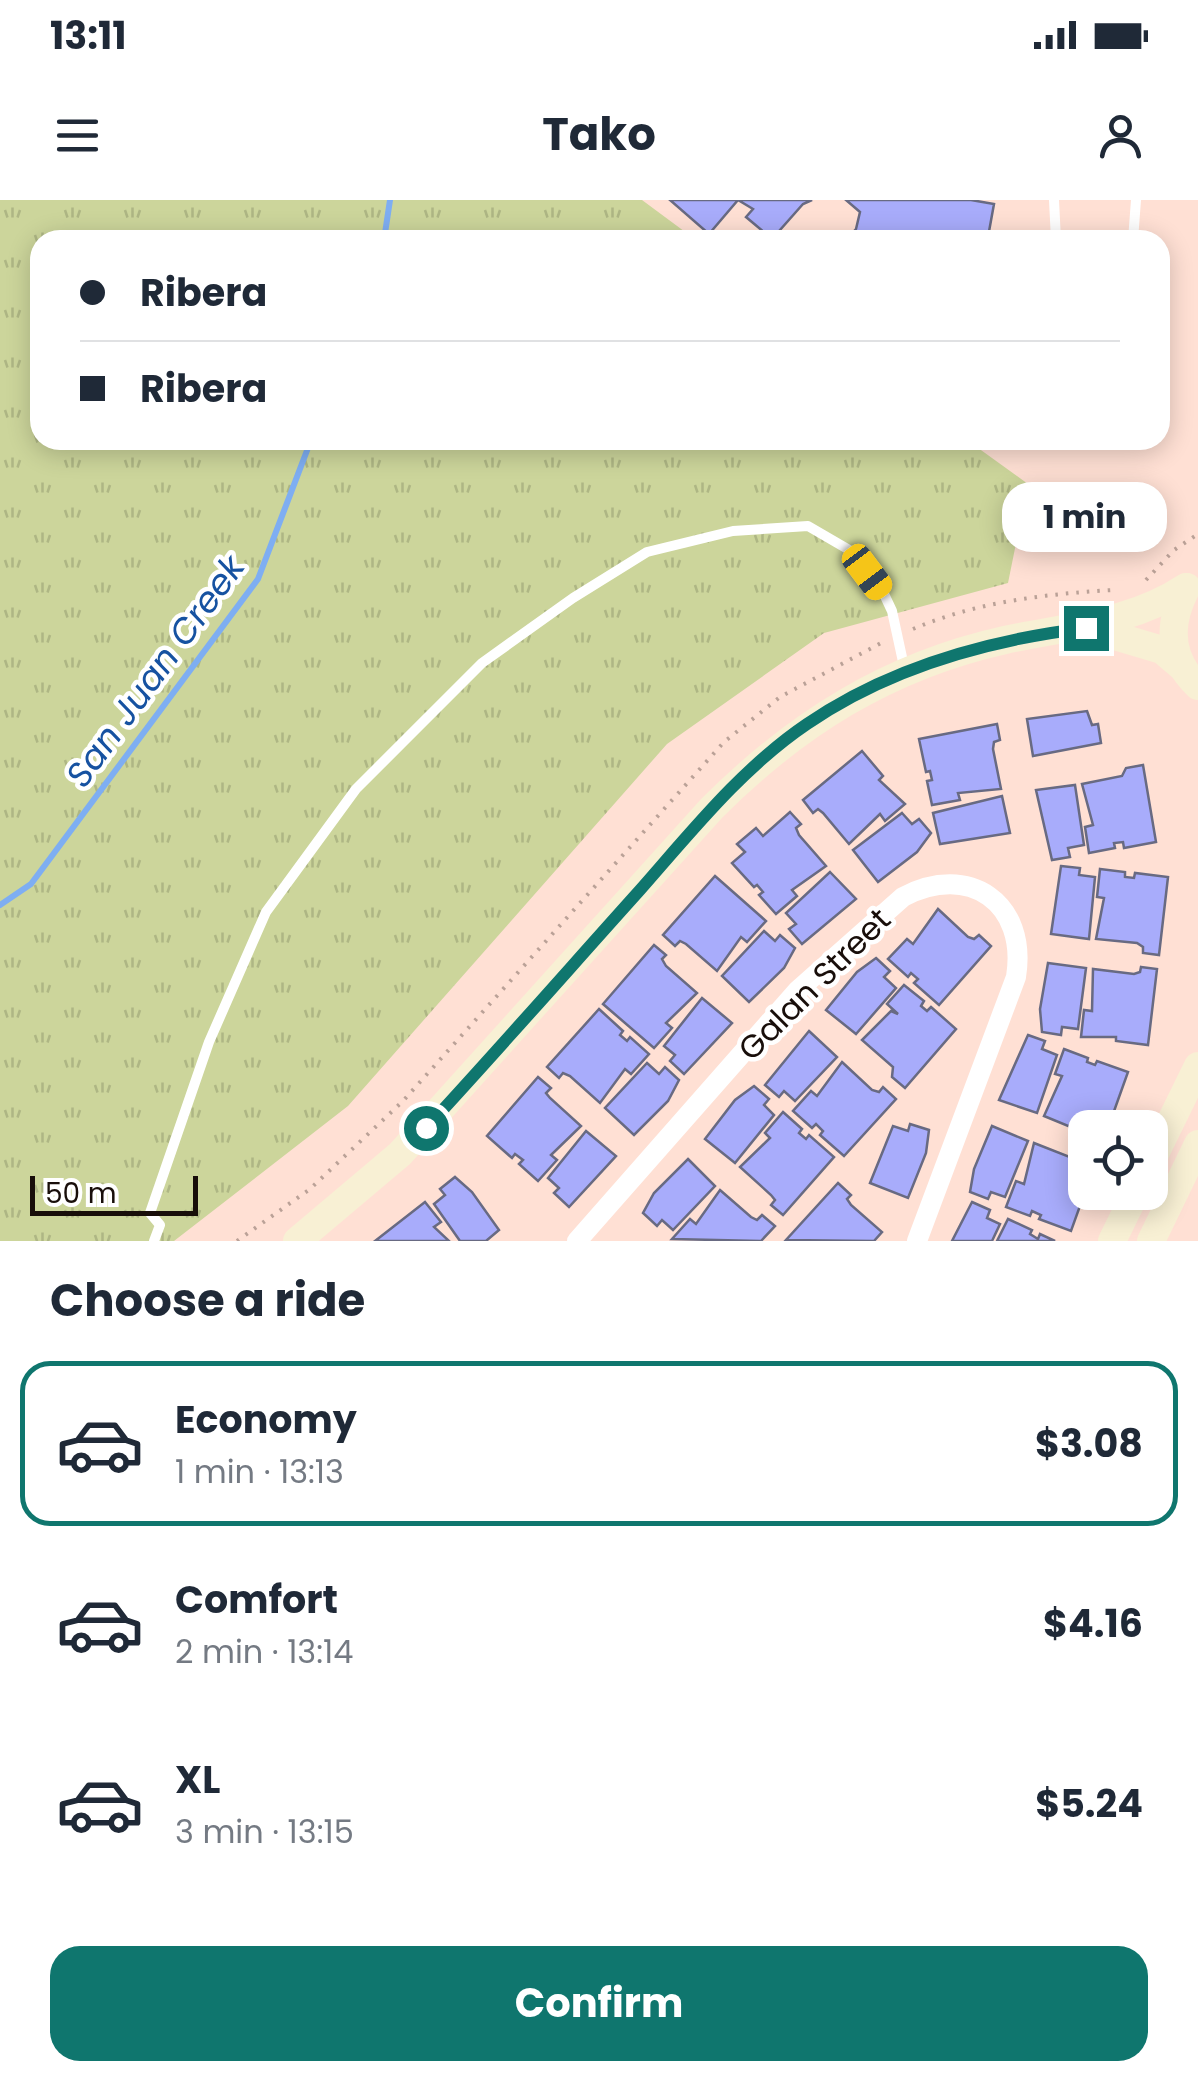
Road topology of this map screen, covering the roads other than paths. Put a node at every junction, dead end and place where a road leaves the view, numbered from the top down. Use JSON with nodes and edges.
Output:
{"nodes":[{"id":1,"x":1054,"y":200,"type":"edge"},
{"id":2,"x":1136,"y":200,"type":"edge"},
{"id":3,"x":1056,"y":230,"type":"edge"},
{"id":4,"x":1134,"y":230,"type":"edge"},
{"id":5,"x":1192,"y":581,"type":"edge"},
{"id":6,"x":1086,"y":628,"type":"junction"},
{"id":7,"x":905,"y":673,"type":"junction"},
{"id":8,"x":1190,"y":677,"type":"edge"},
{"id":9,"x":1198,"y":1066,"type":"edge"},
{"id":10,"x":1168,"y":1127,"type":"edge"},
{"id":11,"x":1198,"y":1144,"type":"edge"},
{"id":12,"x":1127,"y":1210,"type":"edge"},
{"id":13,"x":154,"y":1241,"type":"edge"},
{"id":14,"x":297,"y":1241,"type":"edge"},
{"id":15,"x":577,"y":1241,"type":"edge"},
{"id":16,"x":916,"y":1241,"type":"edge"},
{"id":17,"x":1112,"y":1241,"type":"edge"},
{"id":18,"x":1151,"y":1241,"type":"edge"}],
"edges":[{"from":1,"to":3,"type":"lane"},
{"from":2,"to":4,"type":"lane"},
{"from":5,"to":6,"type":"street"},
{"from":5,"to":8,"type":"street"},
{"from":6,"to":7,"type":"street"},
{"from":6,"to":8,"type":"street"},
{"from":7,"to":13,"type":"lane"},
{"from":7,"to":14,"type":"street"},
{"from":9,"to":10,"type":"street"},
{"from":11,"to":18,"type":"street"},
{"from":12,"to":17,"type":"street"},
{"from":15,"to":16,"type":"street","name":"Galan Street"}]}
